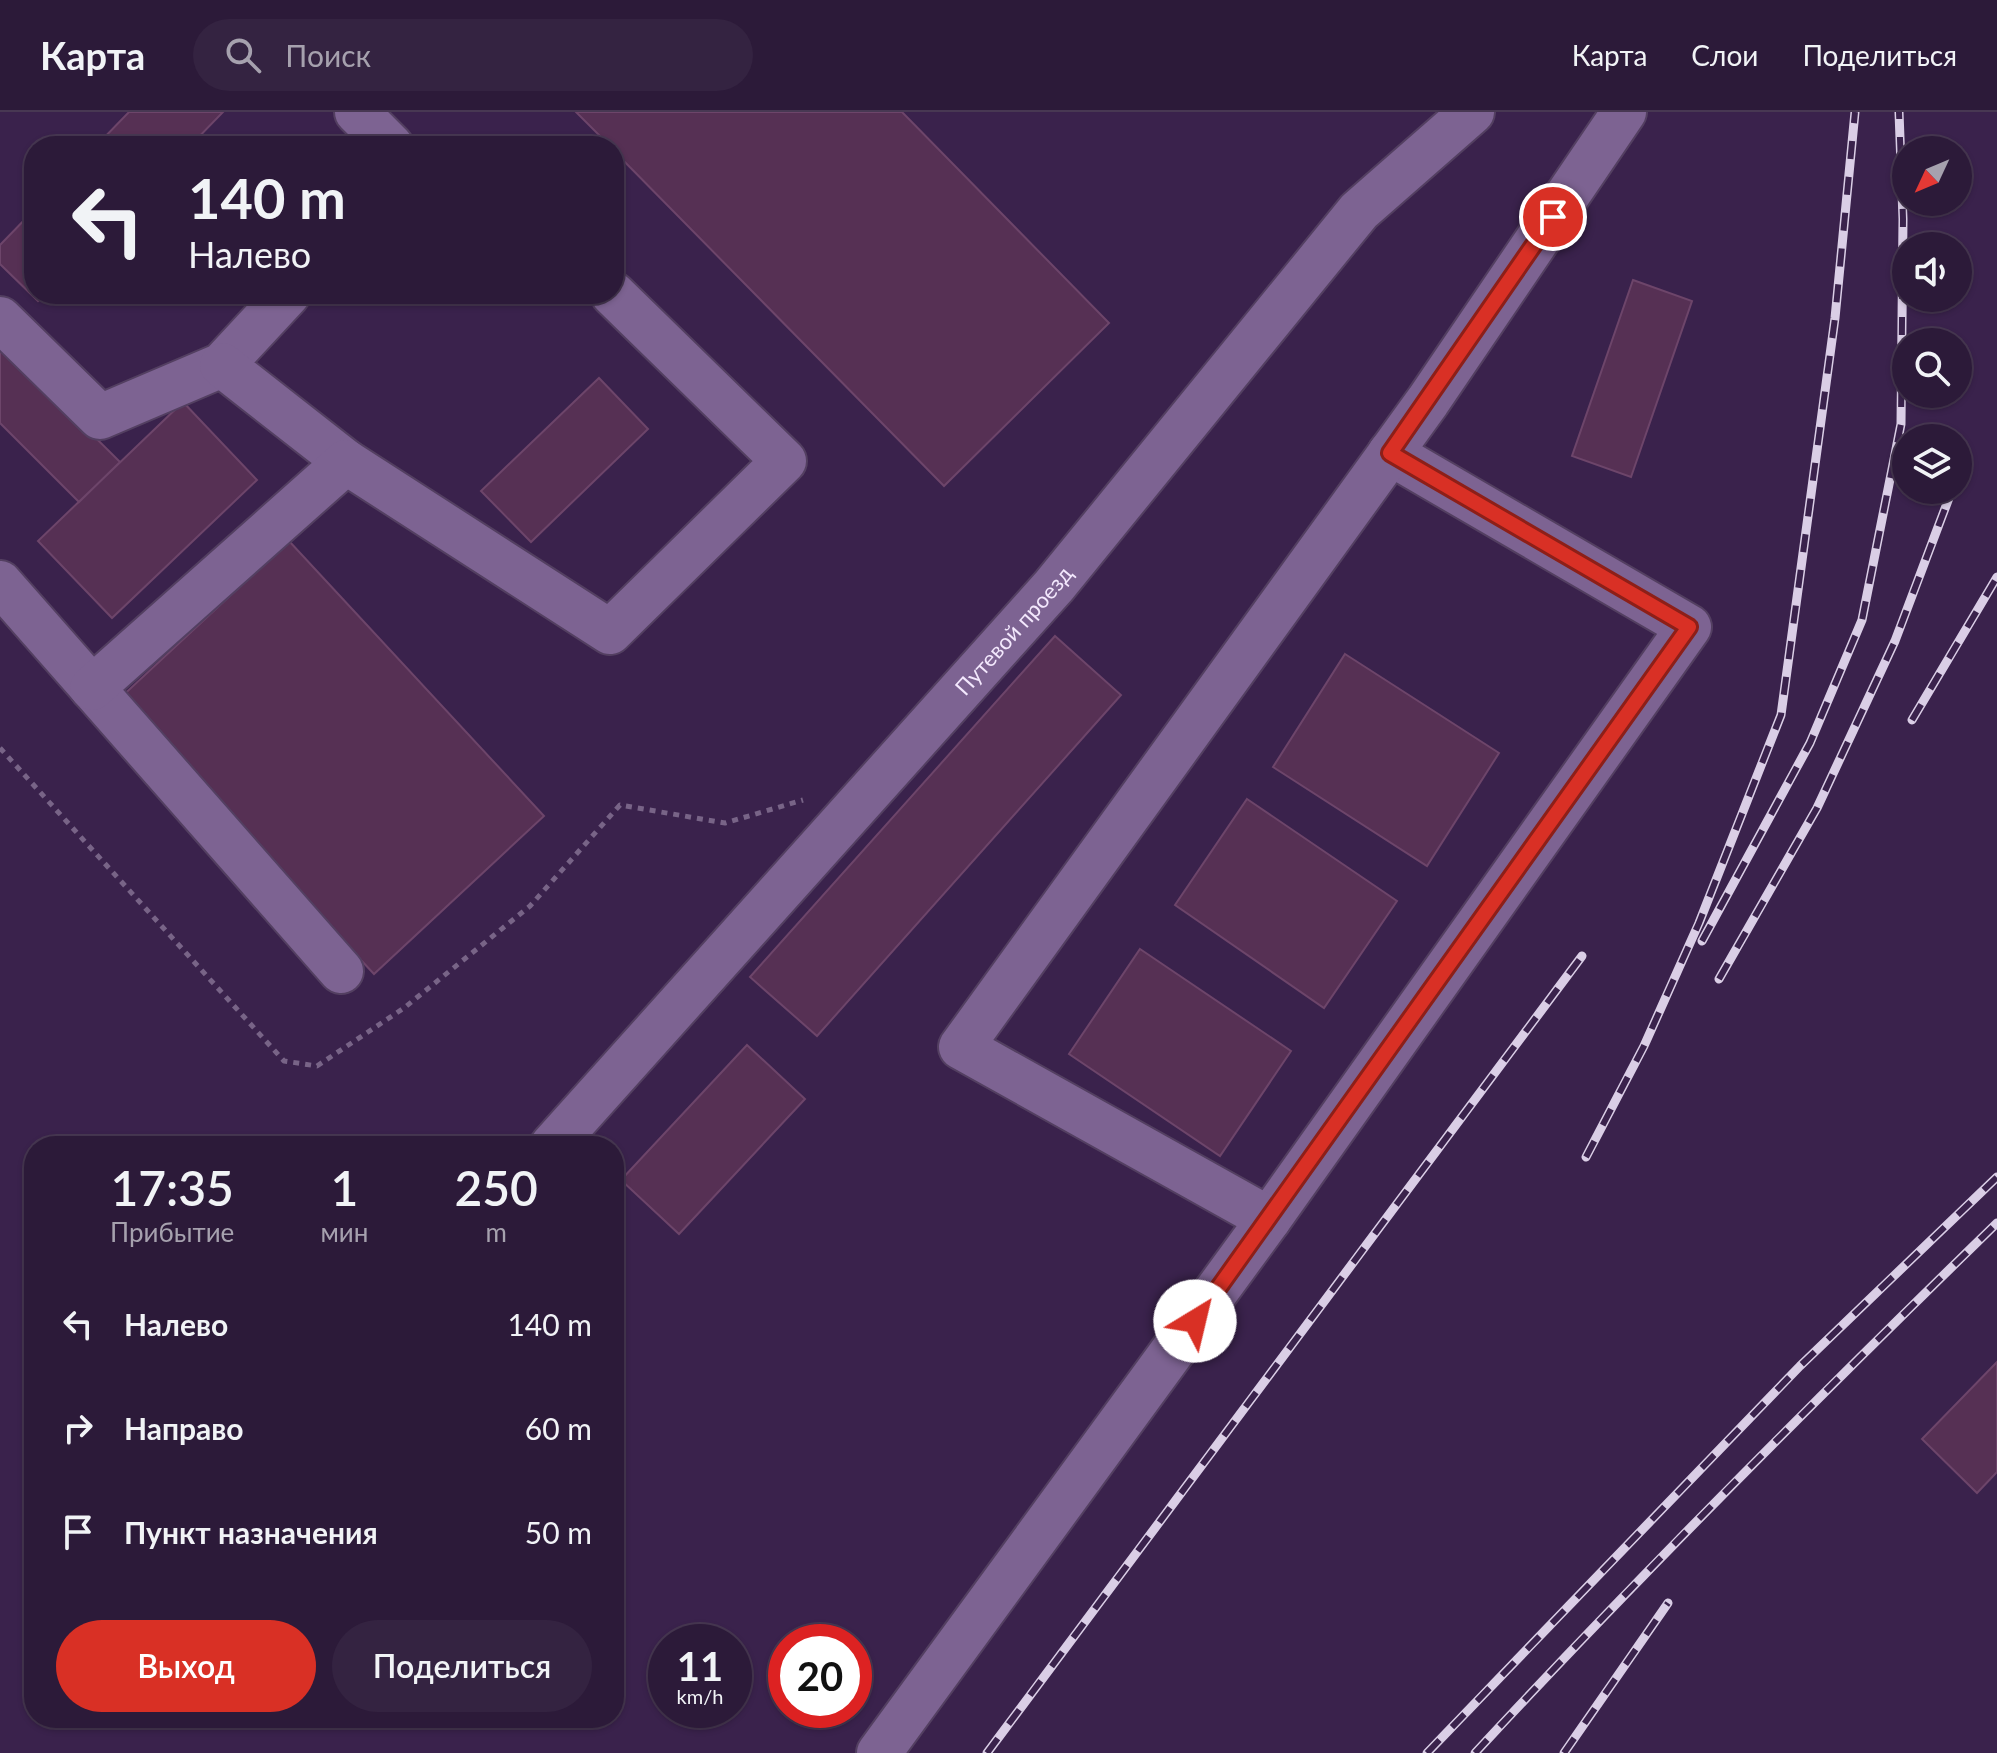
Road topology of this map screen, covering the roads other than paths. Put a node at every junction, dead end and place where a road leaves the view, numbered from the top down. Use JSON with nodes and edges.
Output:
{"nodes":[{"id":1,"x":357,"y":112,"type":"edge"},
{"id":2,"x":1472,"y":112,"type":"edge"},
{"id":3,"x":1624,"y":112,"type":"edge"},
{"id":4,"x":381,"y":136,"type":"edge"},
{"id":5,"x":279,"y":304,"type":"edge"},
{"id":6,"x":623,"y":304,"type":"edge"},
{"id":7,"x":0,"y":319,"type":"edge"},
{"id":8,"x":222,"y":365,"type":"junction"},
{"id":9,"x":1390,"y":453,"type":"junction"},
{"id":10,"x":346,"y":462,"type":"junction"},
{"id":11,"x":0,"y":583,"type":"edge"},
{"id":12,"x":92,"y":688,"type":"junction"},
{"id":13,"x":341,"y":971,"type":"dead end"},
{"id":14,"x":561,"y":1136,"type":"edge"},
{"id":15,"x":1269,"y":1219,"type":"junction"},
{"id":16,"x":879,"y":1753,"type":"edge"}],
"edges":[{"from":1,"to":4,"type":"street"},
{"from":2,"to":14,"type":"street","name":"Путевой проезд"},
{"from":3,"to":9,"type":"street"},
{"from":5,"to":8,"type":"street"},
{"from":6,"to":10,"type":"street"},
{"from":7,"to":8,"type":"street"},
{"from":8,"to":10,"type":"street"},
{"from":9,"to":15,"type":"street"},
{"from":9,"to":15,"type":"street"},
{"from":10,"to":12,"type":"street"},
{"from":11,"to":12,"type":"street"},
{"from":12,"to":13,"type":"street"},
{"from":15,"to":16,"type":"street"}]}
